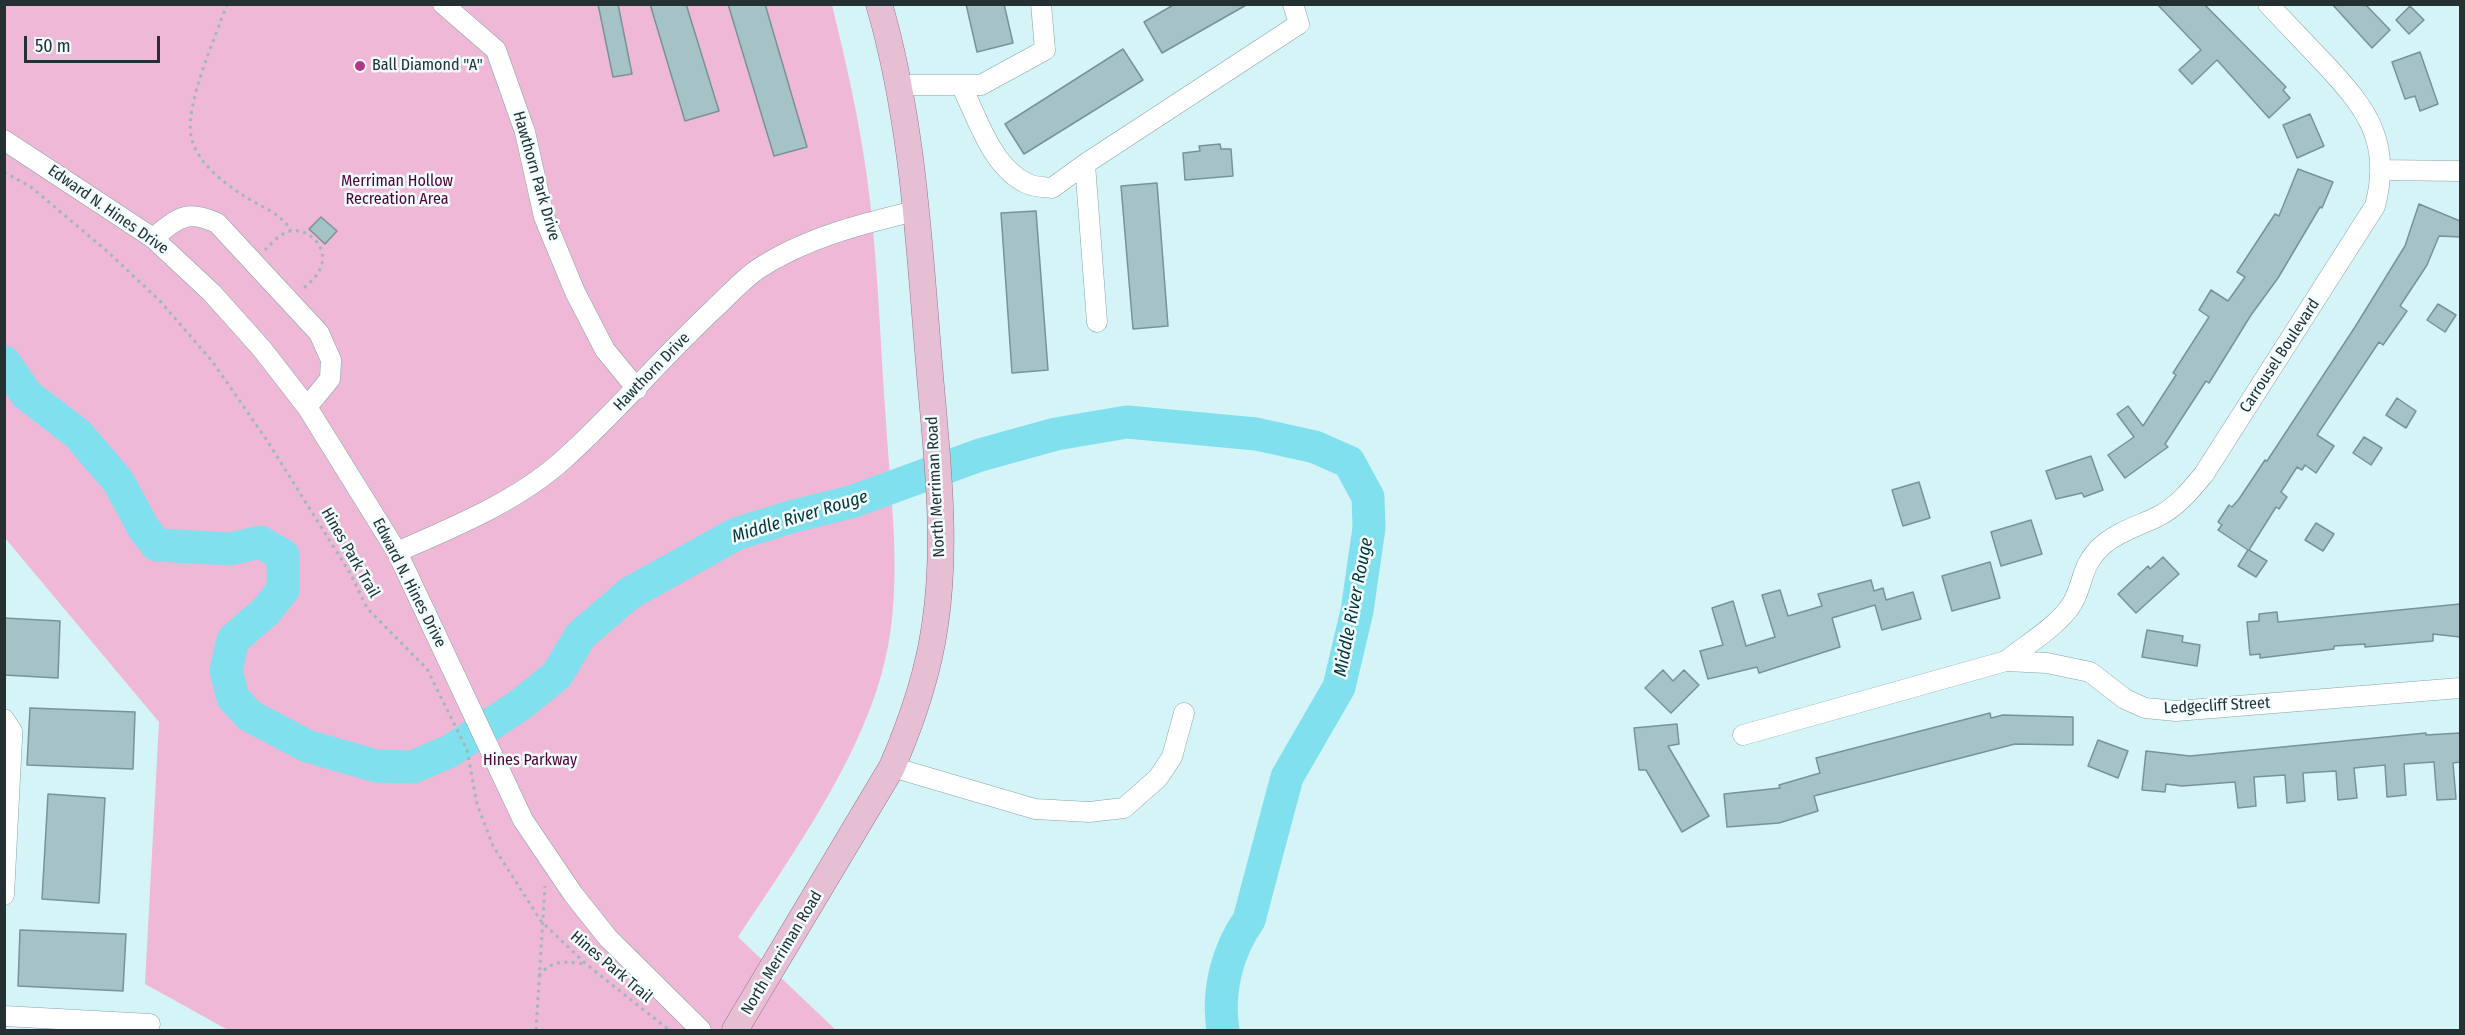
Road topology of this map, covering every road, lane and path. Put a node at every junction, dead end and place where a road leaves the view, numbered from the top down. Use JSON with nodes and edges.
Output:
{"nodes":[{"id":1,"x":227,"y":4,"type":"edge"},
{"id":2,"x":443,"y":4,"type":"edge"},
{"id":3,"x":879,"y":4,"type":"edge"},
{"id":4,"x":1041,"y":4,"type":"edge"},
{"id":5,"x":1293,"y":4,"type":"edge"},
{"id":6,"x":2268,"y":4,"type":"edge"},
{"id":7,"x":896,"y":85,"type":"junction"},
{"id":8,"x":961,"y":85,"type":"junction"},
{"id":9,"x":4,"y":140,"type":"edge"},
{"id":10,"x":1084,"y":165,"type":"junction"},
{"id":11,"x":2381,"y":170,"type":"junction"},
{"id":12,"x":2460,"y":171,"type":"edge"},
{"id":13,"x":4,"y":172,"type":"edge"},
{"id":14,"x":915,"y":212,"type":"junction"},
{"id":15,"x":291,"y":231,"type":"junction"},
{"id":16,"x":153,"y":238,"type":"junction"},
{"id":17,"x":264,"y":250,"type":"dead end"},
{"id":18,"x":303,"y":289,"type":"dead end"},
{"id":19,"x":1097,"y":322,"type":"dead end"},
{"id":20,"x":637,"y":389,"type":"junction"},
{"id":21,"x":307,"y":407,"type":"junction"},
{"id":22,"x":397,"y":552,"type":"junction"},
{"id":23,"x":2006,"y":661,"type":"junction"},
{"id":24,"x":2460,"y":688,"type":"edge"},
{"id":25,"x":1184,"y":713,"type":"dead end"},
{"id":26,"x":4,"y":719,"type":"edge"},
{"id":27,"x":1743,"y":735,"type":"dead end"},
{"id":28,"x":8,"y":761,"type":"edge"},
{"id":29,"x":892,"y":767,"type":"junction"},
{"id":30,"x":549,"y":860,"type":"junction"},
{"id":31,"x":4,"y":895,"type":"edge"},
{"id":32,"x":541,"y":921,"type":"junction"},
{"id":33,"x":586,"y":964,"type":"junction"},
{"id":34,"x":538,"y":978,"type":"junction"},
{"id":35,"x":4,"y":1016,"type":"edge"},
{"id":36,"x":741,"y":1021,"type":"edge"},
{"id":37,"x":150,"y":1024,"type":"dead end"},
{"id":38,"x":536,"y":1030,"type":"edge"},
{"id":39,"x":669,"y":1030,"type":"edge"},
{"id":40,"x":700,"y":1030,"type":"edge"}],
"edges":[{"from":1,"to":15,"type":"path"},
{"from":2,"to":20,"type":"street","name":"Hawthorn Park Drive"},
{"from":3,"to":7,"type":"main road","name":"North Merriman Road"},
{"from":4,"to":8,"type":"street"},
{"from":5,"to":10,"type":"street"},
{"from":6,"to":11,"type":"street","name":"Carrousel Boulevard"},
{"from":7,"to":8,"type":"street"},
{"from":7,"to":14,"type":"main road","name":"North Merriman Road"},
{"from":8,"to":10,"type":"street"},
{"from":9,"to":16,"type":"street","name":"Edward N. Hines Drive"},
{"from":10,"to":19,"type":"street"},
{"from":11,"to":12,"type":"street"},
{"from":11,"to":23,"type":"street","name":"Carrousel Boulevard"},
{"from":13,"to":32,"type":"path","name":"Hines Park Trail"},
{"from":14,"to":20,"type":"street","name":"Hawthorn Drive"},
{"from":14,"to":29,"type":"main road","name":"North Merriman Road"},
{"from":15,"to":17,"type":"path"},
{"from":15,"to":18,"type":"path"},
{"from":16,"to":21,"type":"street","name":"Edward N. Hines Drive"},
{"from":16,"to":21,"type":"street"},
{"from":20,"to":22,"type":"street","name":"Hawthorn Drive"},
{"from":21,"to":22,"type":"street","name":"Edward N. Hines Drive"},
{"from":22,"to":30,"type":"street","name":"Edward N. Hines Drive"},
{"from":23,"to":24,"type":"street","name":"Ledgecliff Street"},
{"from":23,"to":27,"type":"street","name":"Ledgecliff Street"},
{"from":25,"to":29,"type":"street"},
{"from":26,"to":28,"type":"street"},
{"from":28,"to":31,"type":"street"},
{"from":29,"to":36,"type":"main road","name":"North Merriman Road"},
{"from":30,"to":32,"type":"path"},
{"from":30,"to":40,"type":"street","name":"Edward N. Hines Drive"},
{"from":32,"to":33,"type":"path","name":"Hines Park Trail"},
{"from":32,"to":34,"type":"path"},
{"from":33,"to":34,"type":"path"},
{"from":33,"to":39,"type":"path","name":"Hines Park Trail"},
{"from":34,"to":38,"type":"path"},
{"from":35,"to":37,"type":"street"}]}
